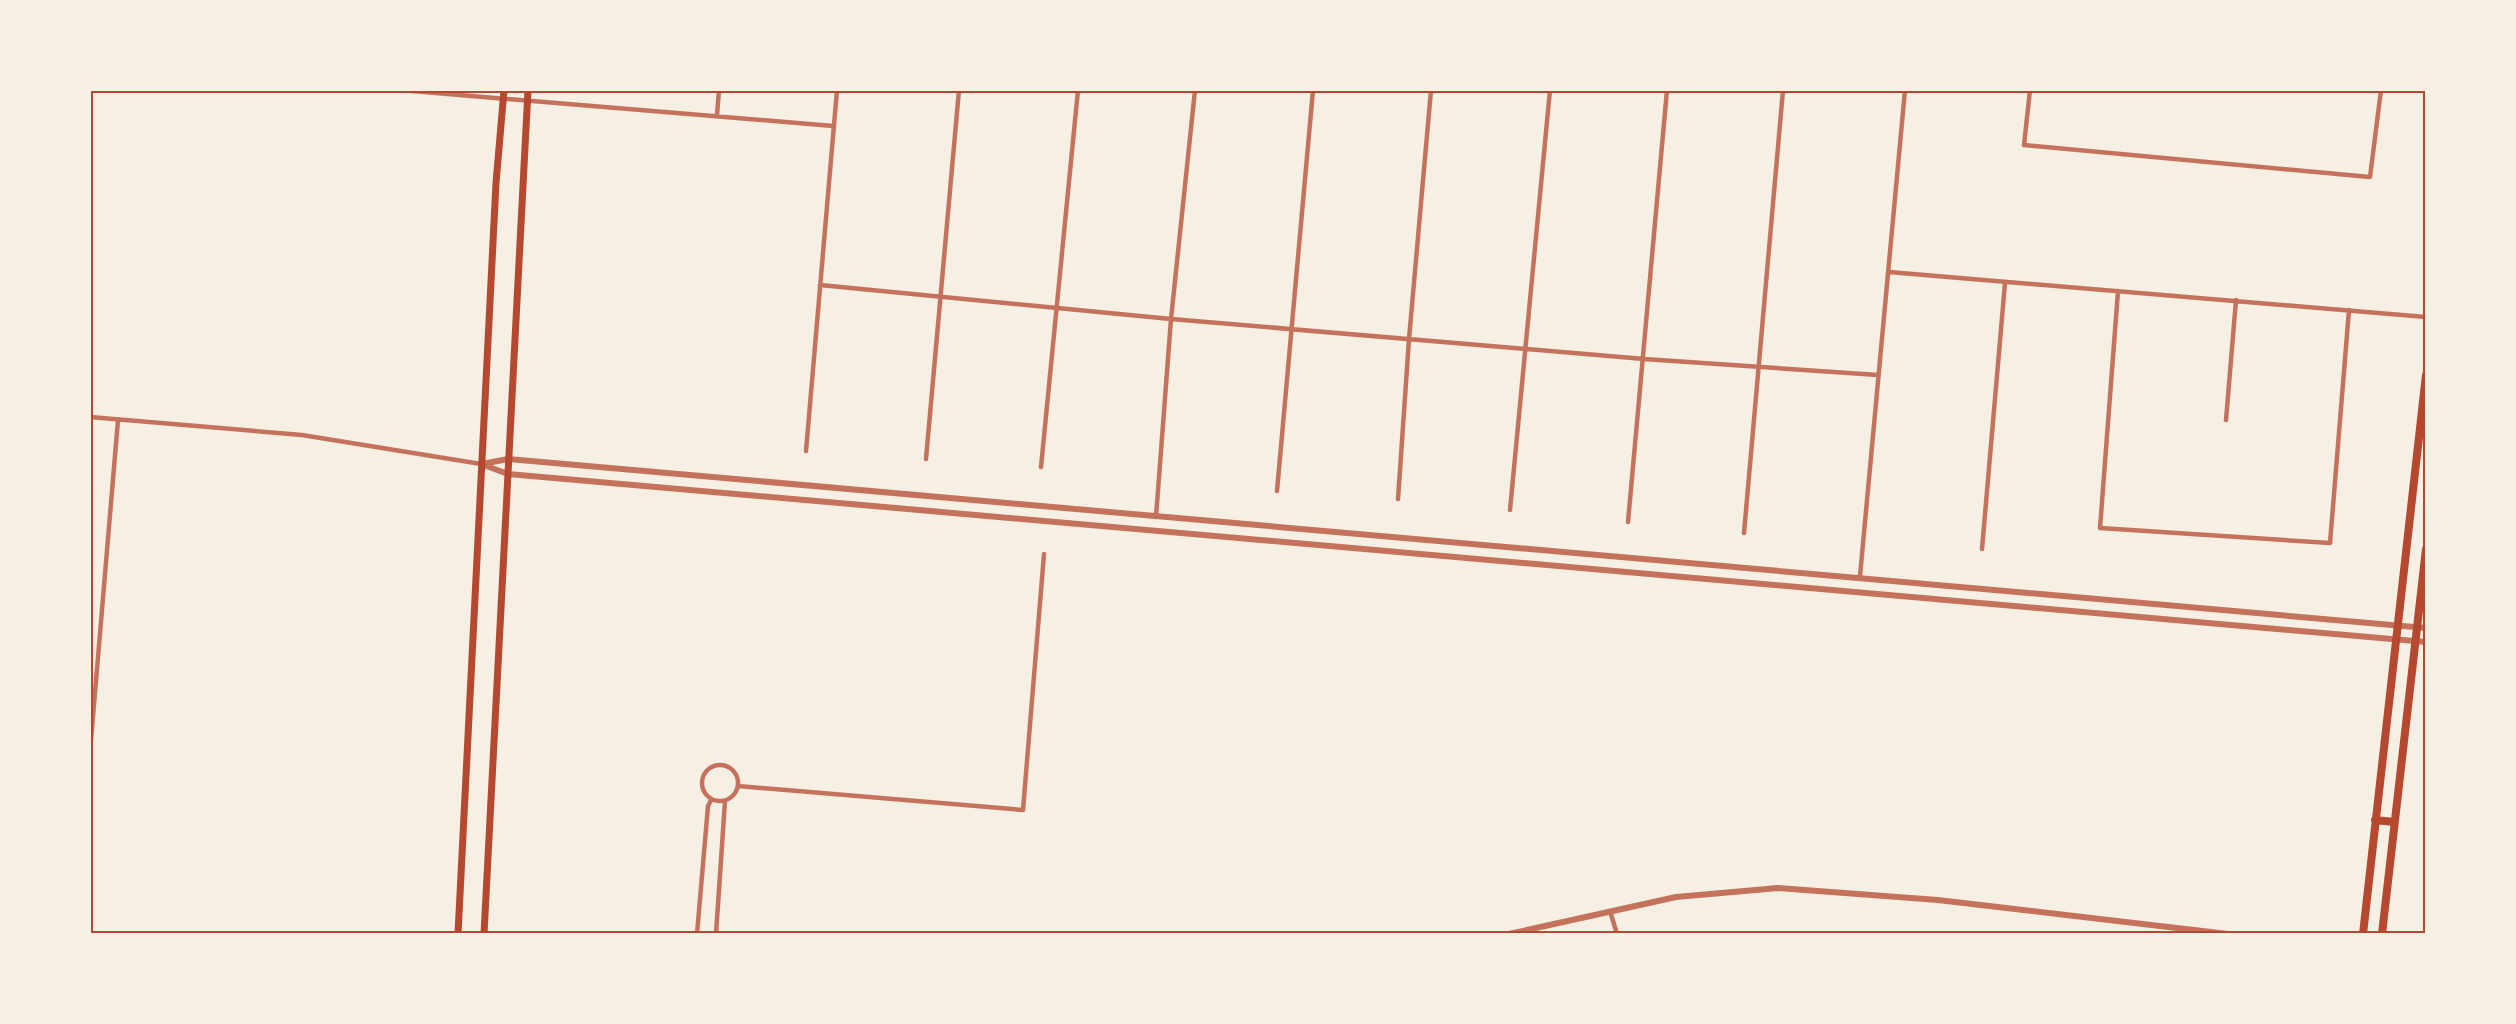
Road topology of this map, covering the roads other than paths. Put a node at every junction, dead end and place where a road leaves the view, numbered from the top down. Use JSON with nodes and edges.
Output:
{"nodes":[{"id":1,"x":400,"y":90,"type":"edge"},
{"id":2,"x":528,"y":90,"type":"edge"},
{"id":3,"x":719,"y":90,"type":"edge"},
{"id":4,"x":837,"y":90,"type":"edge"},
{"id":5,"x":959,"y":90,"type":"edge"},
{"id":6,"x":1078,"y":90,"type":"edge"},
{"id":7,"x":1195,"y":90,"type":"edge"},
{"id":8,"x":1313,"y":90,"type":"edge"},
{"id":9,"x":1431,"y":90,"type":"edge"},
{"id":10,"x":1550,"y":90,"type":"edge"},
{"id":11,"x":1667,"y":90,"type":"edge"},
{"id":12,"x":1783,"y":90,"type":"edge"},
{"id":13,"x":1905,"y":90,"type":"edge"},
{"id":14,"x":2030,"y":90,"type":"edge"},
{"id":15,"x":2381,"y":90,"type":"edge"},
{"id":16,"x":504,"y":94,"type":"edge"},
{"id":17,"x":527,"y":100,"type":"junction"},
{"id":18,"x":717,"y":115,"type":"junction"},
{"id":19,"x":833,"y":126,"type":"junction"},
{"id":20,"x":1889,"y":272,"type":"junction"},
{"id":21,"x":2005,"y":283,"type":"junction"},
{"id":22,"x":820,"y":285,"type":"junction"},
{"id":23,"x":2118,"y":291,"type":"junction"},
{"id":24,"x":939,"y":296,"type":"junction"},
{"id":25,"x":2236,"y":300,"type":"junction"},
{"id":26,"x":1058,"y":307,"type":"junction"},
{"id":27,"x":2349,"y":310,"type":"junction"},
{"id":28,"x":2426,"y":317,"type":"edge"},
{"id":29,"x":1172,"y":319,"type":"junction"},
{"id":30,"x":1292,"y":328,"type":"junction"},
{"id":31,"x":1408,"y":339,"type":"junction"},
{"id":32,"x":1525,"y":348,"type":"junction"},
{"id":33,"x":1644,"y":359,"type":"junction"},
{"id":34,"x":1760,"y":366,"type":"junction"},
{"id":35,"x":1878,"y":375,"type":"junction"},
{"id":36,"x":2426,"y":375,"type":"edge"},
{"id":37,"x":90,"y":417,"type":"edge"},
{"id":38,"x":118,"y":420,"type":"junction"},
{"id":39,"x":2226,"y":420,"type":"dead end"},
{"id":40,"x":806,"y":451,"type":"dead end"},
{"id":41,"x":508,"y":459,"type":"junction"},
{"id":42,"x":926,"y":459,"type":"dead end"},
{"id":43,"x":481,"y":464,"type":"junction"},
{"id":44,"x":1041,"y":468,"type":"dead end"},
{"id":45,"x":508,"y":474,"type":"junction"},
{"id":46,"x":1277,"y":491,"type":"dead end"},
{"id":47,"x":1398,"y":499,"type":"dead end"},
{"id":48,"x":1510,"y":510,"type":"dead end"},
{"id":49,"x":1156,"y":517,"type":"junction"},
{"id":50,"x":1628,"y":522,"type":"dead end"},
{"id":51,"x":1155,"y":530,"type":"junction"},
{"id":52,"x":1744,"y":533,"type":"dead end"},
{"id":53,"x":1982,"y":549,"type":"dead end"},
{"id":54,"x":2426,"y":549,"type":"edge"},
{"id":55,"x":1044,"y":554,"type":"dead end"},
{"id":56,"x":1860,"y":576,"type":"junction"},
{"id":57,"x":1858,"y":592,"type":"junction"},
{"id":58,"x":2397,"y":626,"type":"junction"},
{"id":59,"x":2422,"y":628,"type":"edge"},
{"id":60,"x":2396,"y":639,"type":"junction"},
{"id":61,"x":2415,"y":641,"type":"junction"},
{"id":62,"x":2426,"y":642,"type":"edge"},
{"id":63,"x":90,"y":752,"type":"edge"},
{"id":64,"x":738,"y":786,"type":"junction"},
{"id":65,"x":711,"y":800,"type":"junction"},
{"id":66,"x":725,"y":801,"type":"junction"},
{"id":67,"x":2375,"y":820,"type":"junction"},
{"id":68,"x":2394,"y":822,"type":"junction"},
{"id":69,"x":1610,"y":910,"type":"junction"},
{"id":70,"x":458,"y":934,"type":"edge"},
{"id":71,"x":484,"y":934,"type":"edge"},
{"id":72,"x":697,"y":934,"type":"edge"},
{"id":73,"x":716,"y":934,"type":"edge"},
{"id":74,"x":1509,"y":934,"type":"edge"},
{"id":75,"x":1617,"y":934,"type":"edge"},
{"id":76,"x":2228,"y":934,"type":"edge"},
{"id":77,"x":2363,"y":934,"type":"edge"},
{"id":78,"x":2382,"y":934,"type":"edge"}],
"edges":[{"from":1,"to":16,"type":"street"},
{"from":2,"to":17,"type":"main road"},
{"from":3,"to":18,"type":"street"},
{"from":4,"to":19,"type":"street"},
{"from":5,"to":24,"type":"street"},
{"from":6,"to":26,"type":"street"},
{"from":7,"to":29,"type":"street"},
{"from":8,"to":30,"type":"street"},
{"from":9,"to":31,"type":"street"},
{"from":10,"to":32,"type":"street"},
{"from":11,"to":33,"type":"street"},
{"from":12,"to":34,"type":"street"},
{"from":13,"to":20,"type":"street"},
{"from":14,"to":15,"type":"street"},
{"from":16,"to":17,"type":"street"},
{"from":16,"to":43,"type":"main road"},
{"from":17,"to":18,"type":"street"},
{"from":17,"to":41,"type":"main road"},
{"from":18,"to":19,"type":"street"},
{"from":19,"to":22,"type":"street"},
{"from":20,"to":21,"type":"street"},
{"from":20,"to":35,"type":"street"},
{"from":21,"to":23,"type":"street"},
{"from":21,"to":53,"type":"street"},
{"from":22,"to":24,"type":"street"},
{"from":22,"to":40,"type":"street"},
{"from":23,"to":25,"type":"street"},
{"from":23,"to":27,"type":"street"},
{"from":24,"to":26,"type":"street"},
{"from":24,"to":42,"type":"street"},
{"from":25,"to":27,"type":"street"},
{"from":25,"to":39,"type":"street"},
{"from":26,"to":29,"type":"street"},
{"from":26,"to":44,"type":"street"},
{"from":27,"to":28,"type":"street"},
{"from":29,"to":30,"type":"street"},
{"from":29,"to":49,"type":"street"},
{"from":30,"to":31,"type":"street"},
{"from":30,"to":46,"type":"street"},
{"from":31,"to":32,"type":"street"},
{"from":31,"to":47,"type":"street"},
{"from":32,"to":33,"type":"street"},
{"from":32,"to":48,"type":"street"},
{"from":33,"to":34,"type":"street"},
{"from":33,"to":50,"type":"street"},
{"from":34,"to":35,"type":"street"},
{"from":34,"to":52,"type":"street"},
{"from":35,"to":56,"type":"street"},
{"from":36,"to":58,"type":"main road"},
{"from":37,"to":38,"type":"street"},
{"from":38,"to":43,"type":"street"},
{"from":38,"to":63,"type":"street"},
{"from":41,"to":43,"type":"street"},
{"from":41,"to":45,"type":"main road"},
{"from":41,"to":49,"type":"street"},
{"from":43,"to":45,"type":"street"},
{"from":43,"to":70,"type":"main road"},
{"from":45,"to":51,"type":"street"},
{"from":45,"to":71,"type":"main road"},
{"from":49,"to":51,"type":"street"},
{"from":49,"to":56,"type":"street"},
{"from":51,"to":57,"type":"street"},
{"from":54,"to":59,"type":"main road"},
{"from":55,"to":64,"type":"street"},
{"from":56,"to":57,"type":"street"},
{"from":56,"to":58,"type":"street"},
{"from":57,"to":60,"type":"street"},
{"from":58,"to":59,"type":"street"},
{"from":58,"to":60,"type":"main road"},
{"from":59,"to":61,"type":"main road"},
{"from":60,"to":61,"type":"street"},
{"from":60,"to":67,"type":"main road"},
{"from":61,"to":62,"type":"street"},
{"from":61,"to":68,"type":"main road"},
{"from":64,"to":65,"type":"street"},
{"from":64,"to":66,"type":"street"},
{"from":65,"to":66,"type":"street"},
{"from":65,"to":72,"type":"street"},
{"from":66,"to":73,"type":"street"},
{"from":67,"to":68,"type":"main road"},
{"from":67,"to":77,"type":"main road"},
{"from":68,"to":78,"type":"main road"},
{"from":69,"to":74,"type":"street"},
{"from":69,"to":75,"type":"street"},
{"from":69,"to":76,"type":"street"}]}
